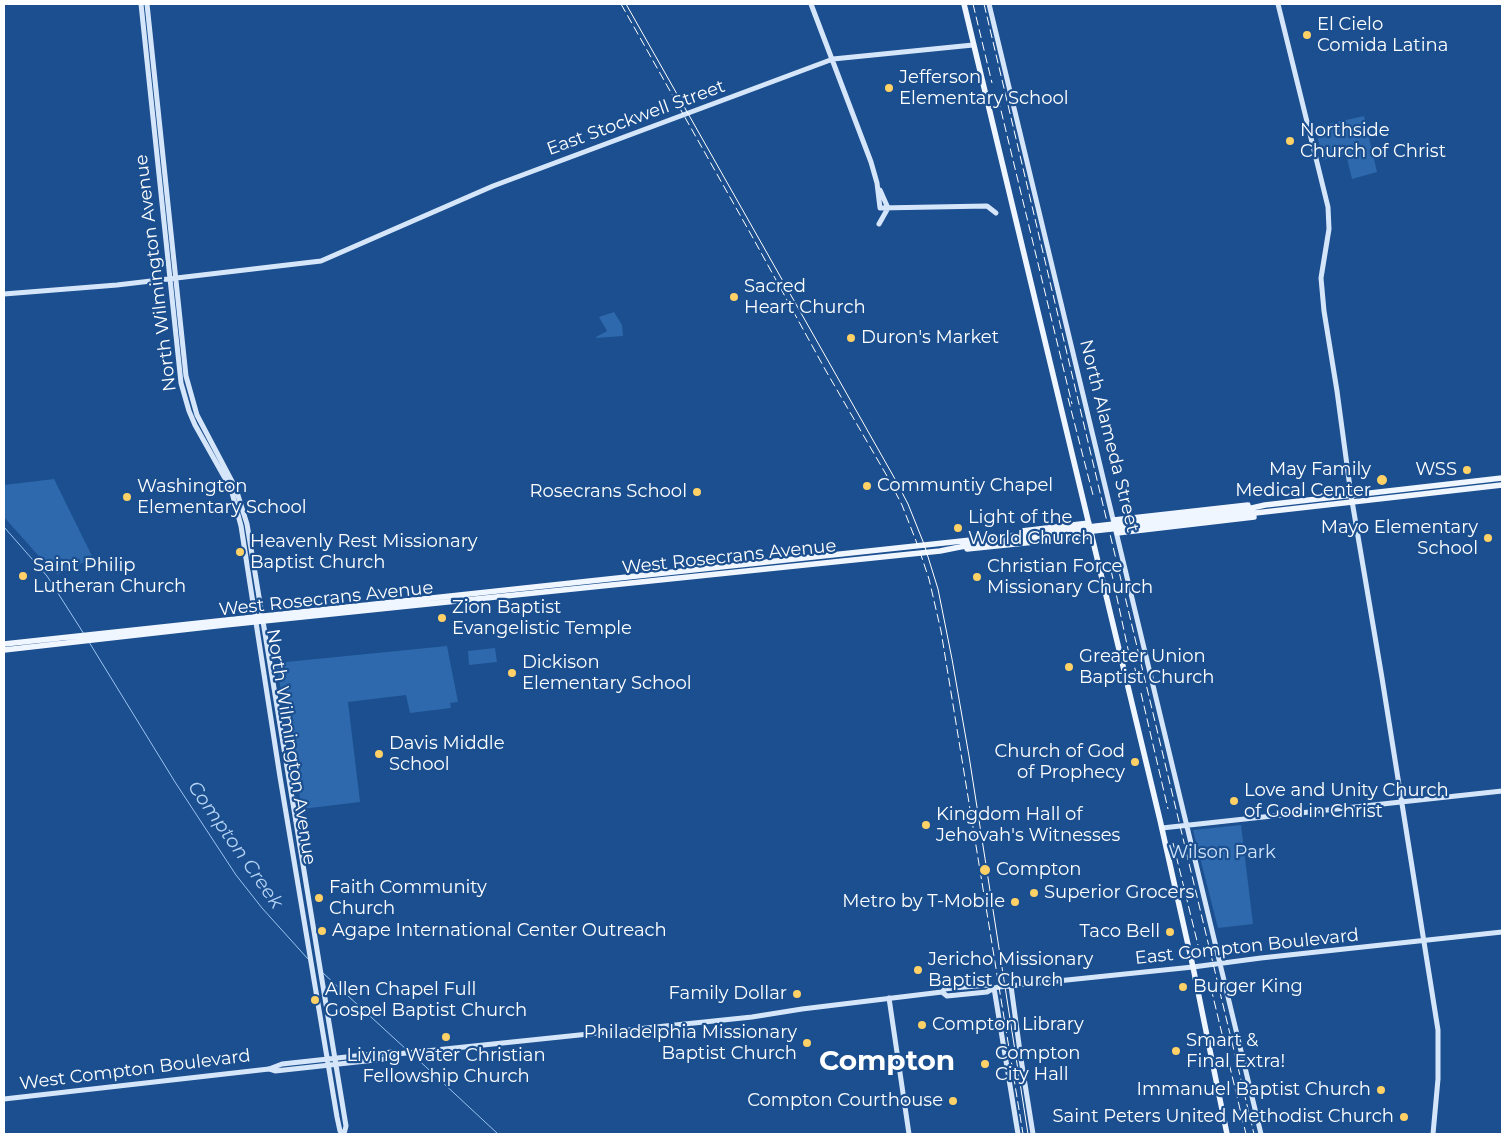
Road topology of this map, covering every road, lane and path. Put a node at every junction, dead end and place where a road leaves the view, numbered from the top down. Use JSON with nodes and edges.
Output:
{"nodes":[{"id":1,"x":141,"y":4,"type":"edge"},
{"id":2,"x":147,"y":4,"type":"edge"},
{"id":3,"x":811,"y":4,"type":"edge"},
{"id":4,"x":964,"y":4,"type":"edge"},
{"id":5,"x":989,"y":4,"type":"edge"},
{"id":6,"x":1278,"y":4,"type":"edge"},
{"id":7,"x":973,"y":45,"type":"junction"},
{"id":8,"x":833,"y":59,"type":"junction"},
{"id":9,"x":878,"y":188,"type":"junction"},
{"id":10,"x":888,"y":208,"type":"junction"},
{"id":11,"x":996,"y":213,"type":"dead end"},
{"id":12,"x":880,"y":224,"type":"dead end"},
{"id":13,"x":176,"y":278,"type":"junction"},
{"id":14,"x":169,"y":279,"type":"junction"},
{"id":15,"x":4,"y":294,"type":"edge"},
{"id":16,"x":1502,"y":478,"type":"edge"},
{"id":17,"x":1502,"y":485,"type":"edge"},
{"id":18,"x":1351,"y":495,"type":"junction"},
{"id":19,"x":1352,"y":502,"type":"junction"},
{"id":20,"x":1265,"y":505,"type":"junction"},
{"id":21,"x":1282,"y":510,"type":"junction"},
{"id":22,"x":1114,"y":520,"type":"junction"},
{"id":23,"x":1176,"y":520,"type":"junction"},
{"id":24,"x":1089,"y":523,"type":"junction"},
{"id":25,"x":1117,"y":533,"type":"junction"},
{"id":26,"x":1028,"y":536,"type":"junction"},
{"id":27,"x":1092,"y":536,"type":"junction"},
{"id":28,"x":937,"y":544,"type":"junction"},
{"id":29,"x":940,"y":551,"type":"junction"},
{"id":30,"x":259,"y":618,"type":"junction"},
{"id":31,"x":77,"y":639,"type":"junction"},
{"id":32,"x":4,"y":644,"type":"edge"},
{"id":33,"x":4,"y":650,"type":"edge"},
{"id":34,"x":1502,"y":791,"type":"edge"},
{"id":35,"x":1402,"y":802,"type":"junction"},
{"id":36,"x":1187,"y":825,"type":"junction"},
{"id":37,"x":1162,"y":828,"type":"junction"},
{"id":38,"x":1502,"y":932,"type":"edge"},
{"id":39,"x":1424,"y":940,"type":"junction"},
{"id":40,"x":1219,"y":964,"type":"junction"},
{"id":41,"x":1193,"y":968,"type":"junction"},
{"id":42,"x":1011,"y":986,"type":"junction"},
{"id":43,"x":994,"y":988,"type":"junction"},
{"id":44,"x":889,"y":998,"type":"junction"},
{"id":45,"x":328,"y":1062,"type":"junction"},
{"id":46,"x":334,"y":1062,"type":"junction"},
{"id":47,"x":4,"y":1099,"type":"edge"},
{"id":48,"x":344,"y":1134,"type":"edge"},
{"id":49,"x":909,"y":1134,"type":"edge"},
{"id":50,"x":1018,"y":1134,"type":"edge"},
{"id":51,"x":1033,"y":1134,"type":"edge"},
{"id":52,"x":1227,"y":1134,"type":"edge"},
{"id":53,"x":1261,"y":1134,"type":"edge"},
{"id":54,"x":1433,"y":1134,"type":"edge"}],
"edges":[{"from":1,"to":14,"type":"main road","name":"North Wilmington Avenue"},
{"from":2,"to":13,"type":"main road","name":"North Wilmington Avenue"},
{"from":3,"to":8,"type":"main road"},
{"from":4,"to":7,"type":"main road"},
{"from":5,"to":22,"type":"main road","name":"North Alameda Street"},
{"from":6,"to":18,"type":"main road"},
{"from":7,"to":8,"type":"main road","name":"East Stockwell Street"},
{"from":7,"to":24,"type":"main road"},
{"from":8,"to":9,"type":"main road"},
{"from":8,"to":13,"type":"main road","name":"East Stockwell Street"},
{"from":9,"to":10,"type":"main road"},
{"from":9,"to":10,"type":"main road"},
{"from":10,"to":11,"type":"main road"},
{"from":10,"to":12,"type":"main road"},
{"from":13,"to":14,"type":"main road","name":"East Stockwell Street"},
{"from":13,"to":30,"type":"main road","name":"North Wilmington Avenue"},
{"from":14,"to":15,"type":"main road","name":"East Stockwell Street"},
{"from":14,"to":30,"type":"main road","name":"North Wilmington Avenue"},
{"from":16,"to":18,"type":"main road"},
{"from":17,"to":19,"type":"main road"},
{"from":18,"to":19,"type":"main road"},
{"from":18,"to":20,"type":"main road"},
{"from":19,"to":21,"type":"main road"},
{"from":19,"to":35,"type":"main road"},
{"from":20,"to":22,"type":"main road"},
{"from":20,"to":23,"type":"main road"},
{"from":21,"to":23,"type":"main road"},
{"from":21,"to":25,"type":"main road"},
{"from":22,"to":25,"type":"main road","name":"North Alameda Street"},
{"from":23,"to":26,"type":"main road","bridge":true},
{"from":24,"to":27,"type":"main road"},
{"from":24,"to":28,"type":"main road"},
{"from":25,"to":36,"type":"main road","name":"North Alameda Street"},
{"from":26,"to":28,"type":"main road"},
{"from":26,"to":29,"type":"main road"},
{"from":27,"to":29,"type":"main road"},
{"from":27,"to":37,"type":"main road"},
{"from":28,"to":30,"type":"main road","name":"West Rosecrans Avenue"},
{"from":29,"to":30,"type":"main road","name":"West Rosecrans Avenue"},
{"from":30,"to":31,"type":"main road","name":"West Rosecrans Avenue"},
{"from":30,"to":45,"type":"main road","name":"North Wilmington Avenue"},
{"from":30,"to":46,"type":"main road","name":"North Wilmington Avenue"},
{"from":31,"to":32,"type":"main road","name":"West Rosecrans Avenue"},
{"from":31,"to":33,"type":"main road","name":"West Rosecrans Avenue"},
{"from":34,"to":35,"type":"main road"},
{"from":35,"to":36,"type":"main road"},
{"from":35,"to":39,"type":"main road"},
{"from":36,"to":37,"type":"main road"},
{"from":36,"to":40,"type":"main road","name":"North Alameda Street"},
{"from":37,"to":41,"type":"main road"},
{"from":38,"to":39,"type":"main road","name":"East Compton Boulevard"},
{"from":39,"to":40,"type":"main road","name":"East Compton Boulevard"},
{"from":39,"to":54,"type":"main road"},
{"from":40,"to":41,"type":"main road","name":"East Compton Boulevard"},
{"from":40,"to":53,"type":"main road","name":"North Alameda Street"},
{"from":41,"to":42,"type":"main road","name":"East Compton Boulevard"},
{"from":41,"to":52,"type":"main road"},
{"from":42,"to":43,"type":"main road","name":"East Compton Boulevard"},
{"from":42,"to":51,"type":"main road"},
{"from":43,"to":44,"type":"main road","name":"West Compton Boulevard"},
{"from":43,"to":50,"type":"main road"},
{"from":44,"to":46,"type":"main road","name":"West Compton Boulevard"},
{"from":44,"to":49,"type":"main road"},
{"from":45,"to":46,"type":"main road","name":"West Compton Boulevard"},
{"from":45,"to":47,"type":"main road","name":"West Compton Boulevard"},
{"from":45,"to":48,"type":"main road","name":"North Wilmington Avenue"},
{"from":46,"to":48,"type":"main road","name":"North Wilmington Avenue"}]}
